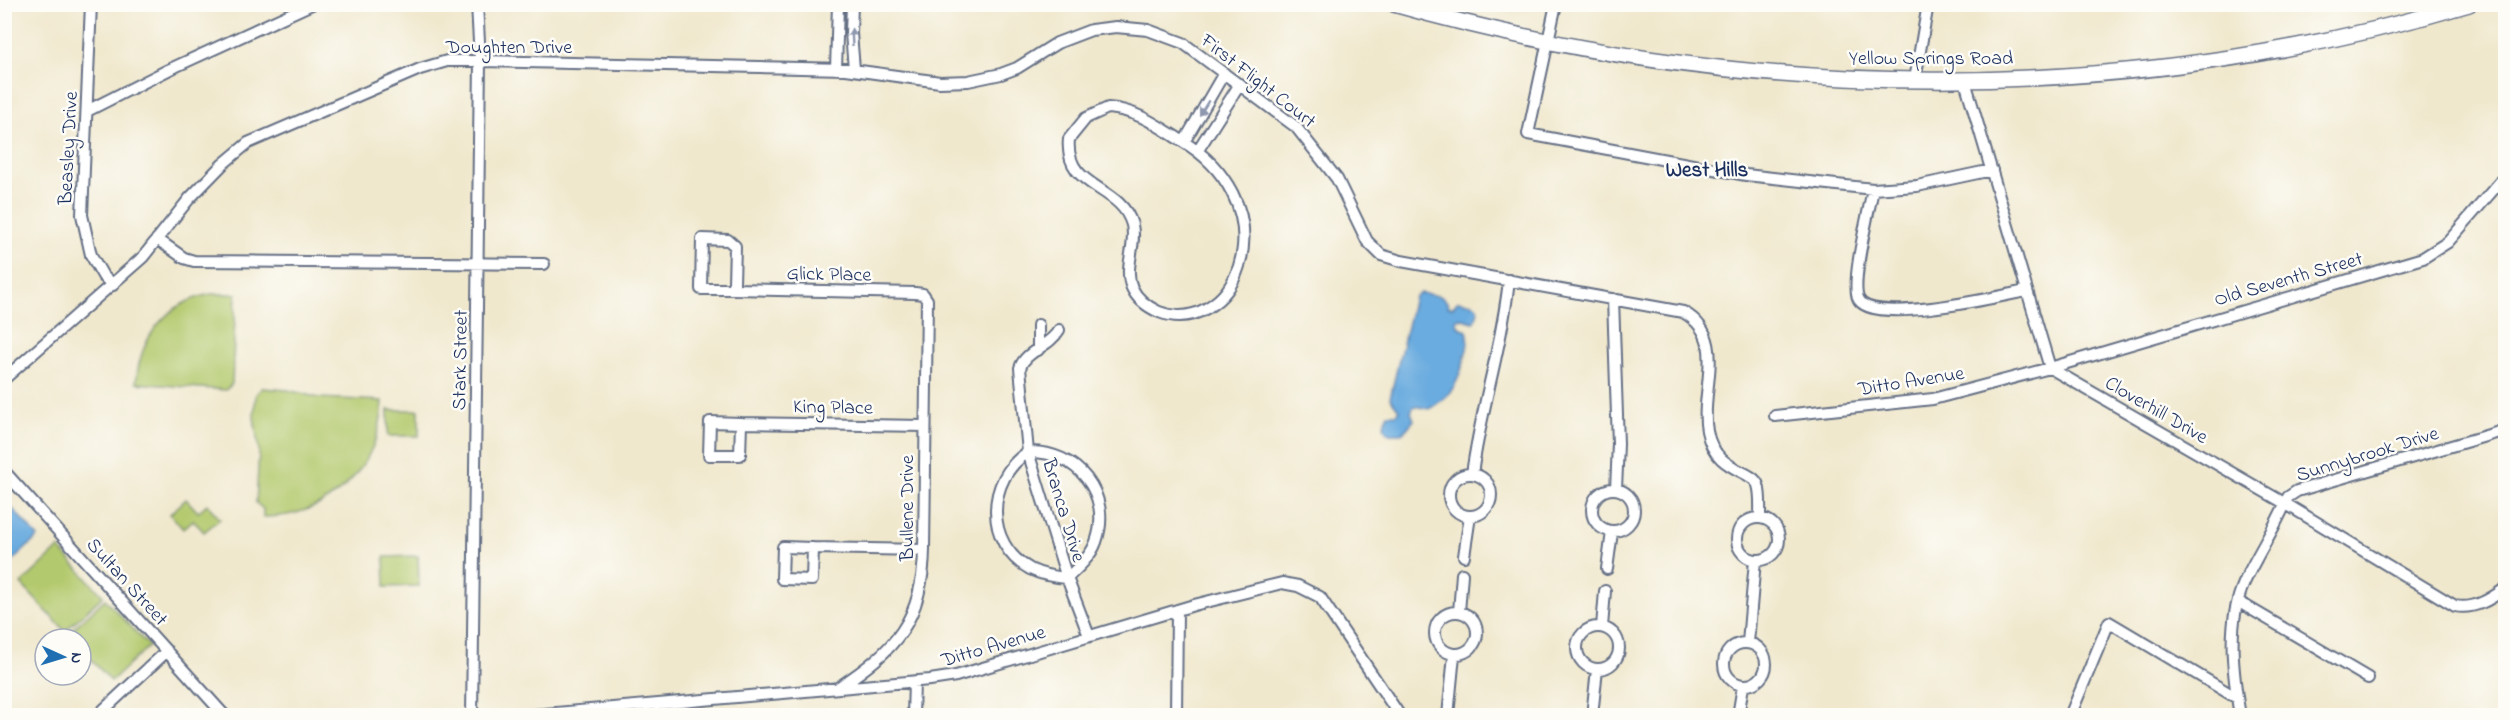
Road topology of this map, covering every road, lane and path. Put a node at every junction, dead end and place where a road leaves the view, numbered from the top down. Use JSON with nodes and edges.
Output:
{"nodes":[{"id":1,"x":91,"y":4,"type":"edge"},
{"id":2,"x":312,"y":4,"type":"edge"},
{"id":3,"x":477,"y":4,"type":"edge"},
{"id":4,"x":838,"y":4,"type":"edge"},
{"id":5,"x":852,"y":4,"type":"edge"},
{"id":6,"x":1394,"y":4,"type":"edge"},
{"id":7,"x":1556,"y":4,"type":"edge"},
{"id":8,"x":1928,"y":4,"type":"edge"},
{"id":9,"x":2469,"y":4,"type":"edge"},
{"id":10,"x":2446,"y":8,"type":"edge"},
{"id":11,"x":1549,"y":42,"type":"junction"},
{"id":12,"x":480,"y":61,"type":"junction"},
{"id":13,"x":846,"y":69,"type":"junction"},
{"id":14,"x":1224,"y":73,"type":"junction"},
{"id":15,"x":1915,"y":80,"type":"junction"},
{"id":16,"x":1965,"y":81,"type":"junction"},
{"id":17,"x":1240,"y":84,"type":"junction"},
{"id":18,"x":87,"y":111,"type":"junction"},
{"id":19,"x":1184,"y":142,"type":"junction"},
{"id":20,"x":1198,"y":150,"type":"junction"},
{"id":21,"x":1992,"y":170,"type":"junction"},
{"id":22,"x":2505,"y":175,"type":"edge"},
{"id":23,"x":1873,"y":189,"type":"junction"},
{"id":24,"x":157,"y":239,"type":"junction"},
{"id":25,"x":478,"y":262,"type":"junction"},
{"id":26,"x":544,"y":264,"type":"dead end"},
{"id":27,"x":1509,"y":280,"type":"junction"},
{"id":28,"x":113,"y":285,"type":"junction"},
{"id":29,"x":731,"y":289,"type":"junction"},
{"id":30,"x":2026,"y":291,"type":"junction"},
{"id":31,"x":925,"y":296,"type":"joint"},
{"id":32,"x":1613,"y":299,"type":"junction"},
{"id":33,"x":1038,"y":325,"type":"dead end"},
{"id":34,"x":1059,"y":330,"type":"dead end"},
{"id":35,"x":1038,"y":350,"type":"junction"},
{"id":36,"x":2050,"y":368,"type":"junction"},
{"id":37,"x":4,"y":380,"type":"edge"},
{"id":38,"x":1775,"y":416,"type":"dead end"},
{"id":39,"x":741,"y":423,"type":"dead end"},
{"id":40,"x":925,"y":426,"type":"junction"},
{"id":41,"x":2505,"y":430,"type":"edge"},
{"id":42,"x":1028,"y":452,"type":"junction"},
{"id":43,"x":4,"y":471,"type":"edge"},
{"id":44,"x":1472,"y":474,"type":"junction"},
{"id":45,"x":1616,"y":489,"type":"junction"},
{"id":46,"x":2286,"y":504,"type":"junction"},
{"id":47,"x":1470,"y":516,"type":"junction"},
{"id":48,"x":1760,"y":517,"type":"junction"},
{"id":49,"x":1612,"y":532,"type":"junction"},
{"id":50,"x":813,"y":548,"type":"dead end"},
{"id":51,"x":924,"y":550,"type":"junction"},
{"id":52,"x":1464,"y":556,"type":"dead end"},
{"id":53,"x":1755,"y":560,"type":"junction"},
{"id":54,"x":1607,"y":568,"type":"dead end"},
{"id":55,"x":1462,"y":574,"type":"dead end"},
{"id":56,"x":1067,"y":578,"type":"junction"},
{"id":57,"x":2505,"y":588,"type":"edge"},
{"id":58,"x":1605,"y":591,"type":"dead end"},
{"id":59,"x":2239,"y":602,"type":"junction"},
{"id":60,"x":1177,"y":610,"type":"junction"},
{"id":61,"x":1459,"y":612,"type":"junction"},
{"id":62,"x":1602,"y":627,"type":"junction"},
{"id":63,"x":1089,"y":636,"type":"junction"},
{"id":64,"x":1748,"y":643,"type":"junction"},
{"id":65,"x":167,"y":651,"type":"junction"},
{"id":66,"x":1454,"y":655,"type":"junction"},
{"id":67,"x":873,"y":664,"type":"junction"},
{"id":68,"x":1597,"y":669,"type":"junction"},
{"id":69,"x":2368,"y":678,"type":"dead end"},
{"id":70,"x":914,"y":682,"type":"junction"},
{"id":71,"x":883,"y":684,"type":"junction"},
{"id":72,"x":1743,"y":686,"type":"junction"},
{"id":73,"x":839,"y":687,"type":"junction"},
{"id":74,"x":2237,"y":698,"type":"junction"},
{"id":75,"x":97,"y":716,"type":"edge"},
{"id":76,"x":225,"y":716,"type":"edge"},
{"id":77,"x":472,"y":716,"type":"edge"},
{"id":78,"x":522,"y":716,"type":"edge"},
{"id":79,"x":913,"y":716,"type":"edge"},
{"id":80,"x":1176,"y":716,"type":"edge"},
{"id":81,"x":1400,"y":716,"type":"edge"},
{"id":82,"x":1448,"y":716,"type":"edge"},
{"id":83,"x":1592,"y":716,"type":"edge"},
{"id":84,"x":1738,"y":716,"type":"edge"},
{"id":85,"x":2070,"y":716,"type":"edge"},
{"id":86,"x":2240,"y":716,"type":"edge"}],
"edges":[{"from":1,"to":18,"type":"street","name":"Beasley Drive"},
{"from":2,"to":18,"type":"street"},
{"from":3,"to":12,"type":"street","name":"Stark Street"},
{"from":4,"to":13,"type":"street"},
{"from":13,"to":5,"type":"street","one_way":true},
{"from":6,"to":11,"type":"main road","name":"Yellow Springs Road"},
{"from":7,"to":11,"type":"street"},
{"from":8,"to":15,"type":"street"},
{"from":9,"to":10,"type":"main road","name":"Yellow Springs Road"},
{"from":10,"to":16,"type":"main road","name":"Yellow Springs Road"},
{"from":11,"to":15,"type":"main road","name":"Yellow Springs Road"},
{"from":11,"to":23,"type":"street"},
{"from":12,"to":13,"type":"street","name":"Doughten Drive"},
{"from":12,"to":24,"type":"street","name":"Doughten Drive"},
{"from":12,"to":25,"type":"street","name":"Stark Street"},
{"from":13,"to":14,"type":"street","name":"First Flight Court"},
{"from":14,"to":17,"type":"street","name":"First Flight Court"},
{"from":14,"to":19,"type":"street","one_way":true},
{"from":15,"to":16,"type":"main road","name":"Yellow Springs Road"},
{"from":16,"to":21,"type":"street"},
{"from":17,"to":20,"type":"street"},
{"from":17,"to":27,"type":"street","name":"First Flight Court"},
{"from":18,"to":28,"type":"street","name":"Beasley Drive"},
{"from":19,"to":20,"type":"street"},
{"from":19,"to":20,"type":"street"},
{"from":21,"to":23,"type":"street"},
{"from":21,"to":30,"type":"street"},
{"from":22,"to":36,"type":"street","name":"Old Seventh Street"},
{"from":23,"to":30,"type":"street"},
{"from":24,"to":25,"type":"street"},
{"from":24,"to":28,"type":"street","name":"Doughten Drive"},
{"from":25,"to":26,"type":"street"},
{"from":25,"to":77,"type":"street","name":"Stark Street"},
{"from":27,"to":32,"type":"street","name":"First Flight Court"},
{"from":27,"to":44,"type":"street"},
{"from":28,"to":37,"type":"street","name":"Doughten Drive"},
{"from":29,"to":29,"type":"street","name":"Glick Place"},
{"from":29,"to":31,"type":"street","name":"Glick Place"},
{"from":30,"to":36,"type":"street"},
{"from":31,"to":40,"type":"street","name":"Bullene Drive"},
{"from":32,"to":45,"type":"street"},
{"from":32,"to":48,"type":"street","name":"First Flight Court"},
{"from":33,"to":35,"type":"street"},
{"from":34,"to":35,"type":"street","name":"Branca Drive"},
{"from":35,"to":42,"type":"street","name":"Branca Drive"},
{"from":36,"to":38,"type":"street","name":"Ditto Avenue"},
{"from":36,"to":46,"type":"street","name":"Cloverhill Drive"},
{"from":39,"to":40,"type":"street","name":"King Place"},
{"from":40,"to":51,"type":"street","name":"Bullene Drive"},
{"from":41,"to":46,"type":"street","name":"Sunnybrook Drive"},
{"from":42,"to":56,"type":"street","name":"Branca Drive"},
{"from":42,"to":56,"type":"street","name":"Branca Drive"},
{"from":42,"to":56,"type":"street","name":"Branca Drive"},
{"from":43,"to":65,"type":"street","name":"Sultan Street"},
{"from":44,"to":47,"type":"street"},
{"from":44,"to":47,"type":"street"},
{"from":45,"to":49,"type":"street"},
{"from":45,"to":49,"type":"street"},
{"from":46,"to":57,"type":"street","name":"Cloverhill Drive"},
{"from":46,"to":59,"type":"street","name":"Sunnybrook Drive"},
{"from":47,"to":52,"type":"street"},
{"from":48,"to":53,"type":"street"},
{"from":48,"to":53,"type":"street"},
{"from":49,"to":54,"type":"street"},
{"from":50,"to":51,"type":"street"},
{"from":51,"to":67,"type":"street","name":"Bullene Drive"},
{"from":53,"to":64,"type":"street"},
{"from":55,"to":61,"type":"street"},
{"from":56,"to":63,"type":"street","name":"Branca Drive"},
{"from":58,"to":62,"type":"street"},
{"from":59,"to":69,"type":"street"},
{"from":59,"to":74,"type":"street","name":"Sunnybrook Drive"},
{"from":60,"to":63,"type":"street","name":"Ditto Avenue"},
{"from":60,"to":80,"type":"street"},
{"from":60,"to":81,"type":"street","name":"Ditto Avenue"},
{"from":61,"to":66,"type":"street"},
{"from":61,"to":66,"type":"street"},
{"from":62,"to":68,"type":"street"},
{"from":62,"to":68,"type":"street"},
{"from":63,"to":70,"type":"street","name":"Ditto Avenue"},
{"from":64,"to":72,"type":"street"},
{"from":64,"to":72,"type":"street"},
{"from":65,"to":75,"type":"street"},
{"from":65,"to":76,"type":"street","name":"Sultan Street"},
{"from":66,"to":82,"type":"street"},
{"from":67,"to":71,"type":"street"},
{"from":67,"to":73,"type":"street","name":"Bullene Drive"},
{"from":68,"to":83,"type":"street"},
{"from":70,"to":71,"type":"street","name":"Ditto Avenue"},
{"from":70,"to":79,"type":"street"},
{"from":71,"to":73,"type":"street","name":"Ditto Avenue"},
{"from":72,"to":84,"type":"street"},
{"from":73,"to":78,"type":"street","name":"Ditto Avenue"},
{"from":74,"to":85,"type":"street"},
{"from":74,"to":86,"type":"street","name":"Sunnybrook Drive"}]}
